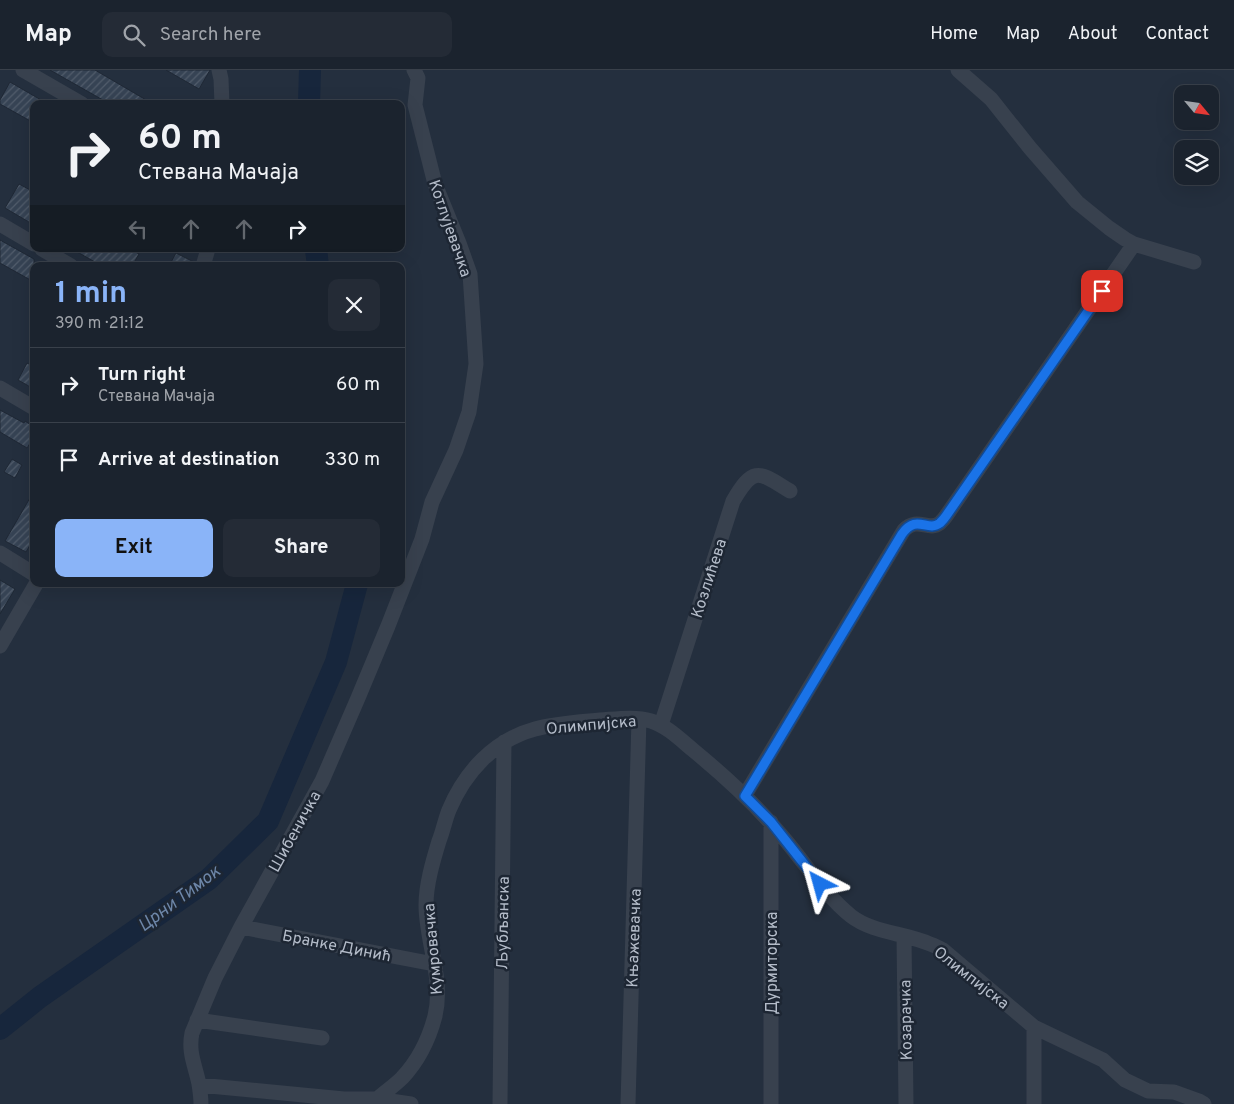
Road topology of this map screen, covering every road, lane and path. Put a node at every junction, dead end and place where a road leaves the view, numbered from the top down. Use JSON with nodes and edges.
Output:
{"nodes":[{"id":1,"x":23,"y":70,"type":"edge"},
{"id":2,"x":218,"y":70,"type":"edge"},
{"id":3,"x":414,"y":70,"type":"edge"},
{"id":4,"x":958,"y":70,"type":"edge"},
{"id":5,"x":75,"y":100,"type":"edge"},
{"id":6,"x":222,"y":100,"type":"edge"},
{"id":7,"x":0,"y":224,"type":"edge"},
{"id":8,"x":30,"y":242,"type":"edge"},
{"id":9,"x":1134,"y":244,"type":"junction"},
{"id":10,"x":47,"y":252,"type":"edge"},
{"id":11,"x":64,"y":262,"type":"edge"},
{"id":12,"x":1194,"y":262,"type":"dead end"},
{"id":13,"x":0,"y":388,"type":"edge"},
{"id":14,"x":30,"y":406,"type":"edge"},
{"id":15,"x":790,"y":490,"type":"dead end"},
{"id":16,"x":0,"y":553,"type":"edge"},
{"id":17,"x":414,"y":558,"type":"joint"},
{"id":18,"x":30,"y":572,"type":"edge"},
{"id":19,"x":405,"y":580,"type":"edge"},
{"id":20,"x":34,"y":587,"type":"edge"},
{"id":21,"x":402,"y":587,"type":"edge"},
{"id":22,"x":0,"y":646,"type":"edge"},
{"id":23,"x":639,"y":719,"type":"junction"},
{"id":24,"x":661,"y":725,"type":"junction"},
{"id":25,"x":504,"y":742,"type":"junction"},
{"id":26,"x":745,"y":796,"type":"junction"},
{"id":27,"x":771,"y":822,"type":"junction"},
{"id":28,"x":241,"y":927,"type":"junction"},
{"id":29,"x":904,"y":936,"type":"junction"},
{"id":30,"x":434,"y":964,"type":"junction"},
{"id":31,"x":197,"y":1020,"type":"junction"},
{"id":32,"x":1034,"y":1027,"type":"junction"},
{"id":33,"x":322,"y":1038,"type":"dead end"},
{"id":34,"x":199,"y":1085,"type":"junction"},
{"id":35,"x":377,"y":1099,"type":"junction"},
{"id":36,"x":344,"y":1102,"type":"edge"},
{"id":37,"x":201,"y":1104,"type":"edge"},
{"id":38,"x":411,"y":1104,"type":"edge"},
{"id":39,"x":500,"y":1104,"type":"edge"},
{"id":40,"x":628,"y":1104,"type":"edge"},
{"id":41,"x":771,"y":1104,"type":"edge"},
{"id":42,"x":906,"y":1104,"type":"edge"},
{"id":43,"x":1034,"y":1104,"type":"edge"},
{"id":44,"x":1204,"y":1104,"type":"edge"}],
"edges":[{"from":1,"to":5,"type":"street"},
{"from":2,"to":6,"type":"street"},
{"from":3,"to":17,"type":"street","name":"Котлујевачка"},
{"from":4,"to":9,"type":"street"},
{"from":7,"to":8,"type":"street"},
{"from":9,"to":12,"type":"street"},
{"from":9,"to":26,"type":"street"},
{"from":10,"to":11,"type":"street"},
{"from":13,"to":14,"type":"street"},
{"from":15,"to":24,"type":"street","name":"Козлићева"},
{"from":16,"to":18,"type":"street"},
{"from":17,"to":19,"type":"street","name":"Шибеничка"},
{"from":20,"to":22,"type":"street"},
{"from":21,"to":28,"type":"street","name":"Шибеничка"},
{"from":23,"to":24,"type":"street","name":"Олимпијска"},
{"from":23,"to":25,"type":"street","name":"Олимпијска"},
{"from":23,"to":40,"type":"street","name":"Књажевачка"},
{"from":24,"to":26,"type":"street","name":"Олимпијска"},
{"from":25,"to":30,"type":"street","name":"Кумровачка"},
{"from":25,"to":39,"type":"street","name":"Љубљанска"},
{"from":26,"to":27,"type":"street","name":"Олимпијска"},
{"from":27,"to":29,"type":"street","name":"Олимпијска"},
{"from":27,"to":41,"type":"street","name":"Дурмиторска"},
{"from":28,"to":30,"type":"street","name":"Бранке Динић"},
{"from":28,"to":31,"type":"street","name":"Шибеничка"},
{"from":29,"to":32,"type":"street","name":"Олимпијска"},
{"from":29,"to":42,"type":"street","name":"Козарачка"},
{"from":30,"to":35,"type":"street","name":"Кумровачка"},
{"from":31,"to":33,"type":"street"},
{"from":31,"to":34,"type":"street","name":"Шибеничка"},
{"from":32,"to":43,"type":"street"},
{"from":32,"to":44,"type":"street","name":"Олимпијска"},
{"from":34,"to":36,"type":"street"},
{"from":34,"to":37,"type":"street","name":"Шибеничка"},
{"from":35,"to":36,"type":"street"},
{"from":35,"to":38,"type":"street"}]}
